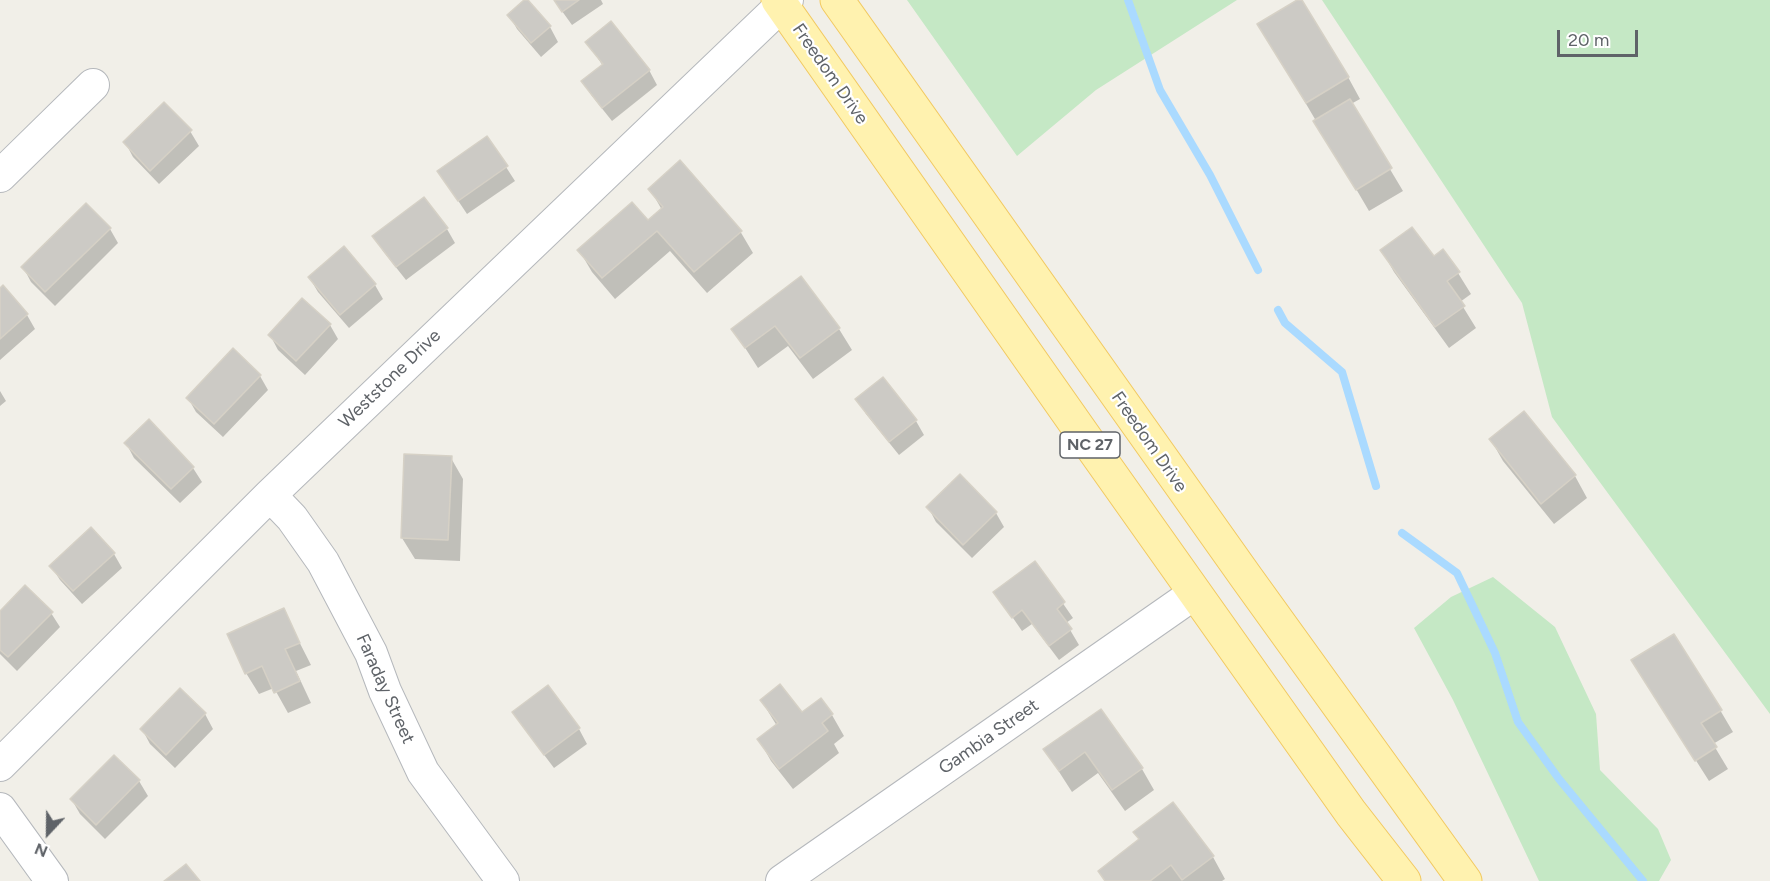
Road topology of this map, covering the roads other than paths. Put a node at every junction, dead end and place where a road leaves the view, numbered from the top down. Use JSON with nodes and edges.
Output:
{"nodes":[{"id":1,"x":837,"y":0,"type":"edge"},
{"id":2,"x":782,"y":2,"type":"edge"},
{"id":3,"x":93,"y":85,"type":"dead end"},
{"id":4,"x":0,"y":176,"type":"edge"},
{"id":5,"x":270,"y":495,"type":"junction"},
{"id":6,"x":1195,"y":593,"type":"junction"},
{"id":7,"x":0,"y":765,"type":"edge"},
{"id":8,"x":0,"y":809,"type":"edge"},
{"id":9,"x":52,"y":881,"type":"edge"},
{"id":10,"x":502,"y":881,"type":"edge"},
{"id":11,"x":782,"y":881,"type":"edge"},
{"id":12,"x":1404,"y":881,"type":"edge"},
{"id":13,"x":1465,"y":881,"type":"edge"}],
"edges":[{"from":1,"to":13,"type":"main road","name":"Freedom Drive","number":"NC 27"},
{"from":2,"to":5,"type":"street","name":"Weststone Drive"},
{"from":2,"to":6,"type":"main road","name":"Freedom Drive","number":"NC 27"},
{"from":3,"to":4,"type":"street"},
{"from":5,"to":7,"type":"street","name":"Weststone Drive"},
{"from":5,"to":10,"type":"street","name":"Faraday Street"},
{"from":6,"to":11,"type":"street","name":"Gambia Street"},
{"from":6,"to":12,"type":"main road","name":"Freedom Drive","number":"NC 27"},
{"from":8,"to":9,"type":"street"}]}
